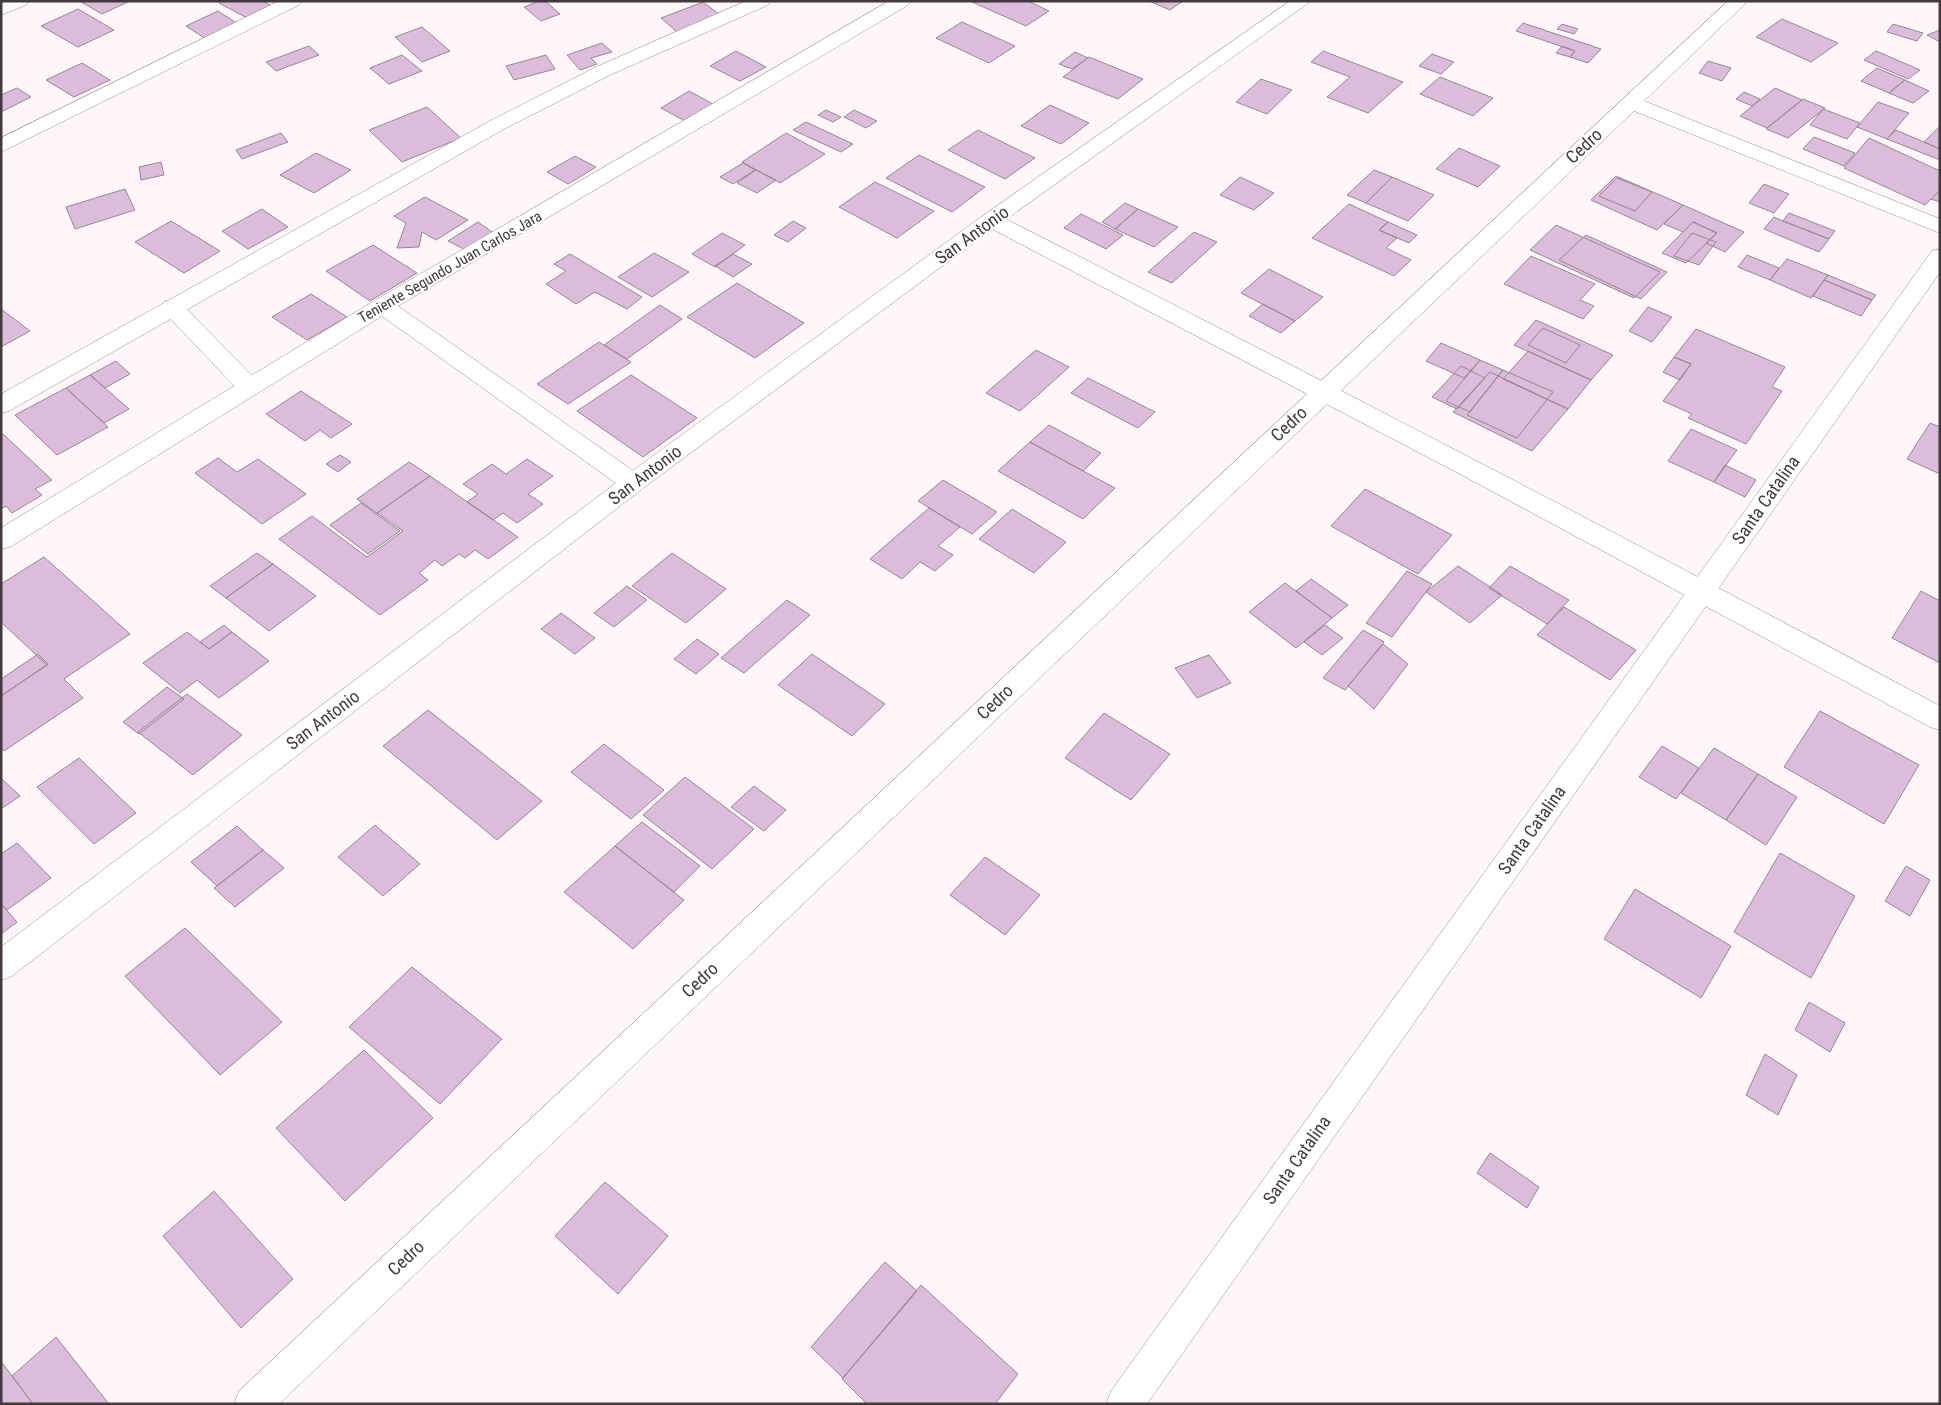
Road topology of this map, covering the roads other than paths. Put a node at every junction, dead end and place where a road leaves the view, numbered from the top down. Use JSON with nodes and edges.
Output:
{"nodes":[{"id":1,"x":20,"y":1,"type":"edge"},
{"id":2,"x":293,"y":1,"type":"edge"},
{"id":3,"x":762,"y":1,"type":"edge"},
{"id":4,"x":902,"y":1,"type":"edge"},
{"id":5,"x":1302,"y":1,"type":"edge"},
{"id":6,"x":1739,"y":1,"type":"edge"},
{"id":7,"x":1,"y":10,"type":"edge"},
{"id":8,"x":1630,"y":102,"type":"junction"},
{"id":9,"x":1,"y":146,"type":"edge"},
{"id":10,"x":991,"y":220,"type":"junction"},
{"id":11,"x":1940,"y":227,"type":"edge"},
{"id":12,"x":1940,"y":256,"type":"edge"},
{"id":13,"x":382,"y":306,"type":"junction"},
{"id":14,"x":172,"y":307,"type":"junction"},
{"id":15,"x":249,"y":387,"type":"junction"},
{"id":16,"x":1325,"y":391,"type":"junction"},
{"id":17,"x":1,"y":405,"type":"edge"},
{"id":18,"x":633,"y":483,"type":"junction"},
{"id":19,"x":1,"y":540,"type":"edge"},
{"id":20,"x":1702,"y":590,"type":"junction"},
{"id":21,"x":1940,"y":719,"type":"edge"},
{"id":22,"x":1,"y":966,"type":"edge"},
{"id":23,"x":252,"y":1404,"type":"edge"},
{"id":24,"x":1124,"y":1404,"type":"edge"}],
"edges":[{"from":1,"to":7,"type":"street"},
{"from":2,"to":9,"type":"street"},
{"from":3,"to":14,"type":"street"},
{"from":4,"to":13,"type":"street","name":"Teniente Segundo Juan Carlos Jara"},
{"from":5,"to":10,"type":"street","name":"San Antonio"},
{"from":6,"to":8,"type":"street","name":"Cedro"},
{"from":8,"to":11,"type":"street"},
{"from":8,"to":16,"type":"street","name":"Cedro"},
{"from":10,"to":16,"type":"street"},
{"from":10,"to":18,"type":"street","name":"San Antonio"},
{"from":12,"to":20,"type":"street","name":"Santa Catalina"},
{"from":13,"to":15,"type":"street","name":"Teniente Segundo Juan Carlos Jara"},
{"from":13,"to":18,"type":"street"},
{"from":14,"to":15,"type":"street"},
{"from":14,"to":17,"type":"street"},
{"from":15,"to":19,"type":"street","name":"Teniente Segundo Juan Carlos Jara"},
{"from":16,"to":20,"type":"street"},
{"from":16,"to":23,"type":"street","name":"Cedro"},
{"from":18,"to":22,"type":"street","name":"San Antonio"},
{"from":20,"to":21,"type":"street"},
{"from":20,"to":24,"type":"street","name":"Santa Catalina"}]}
